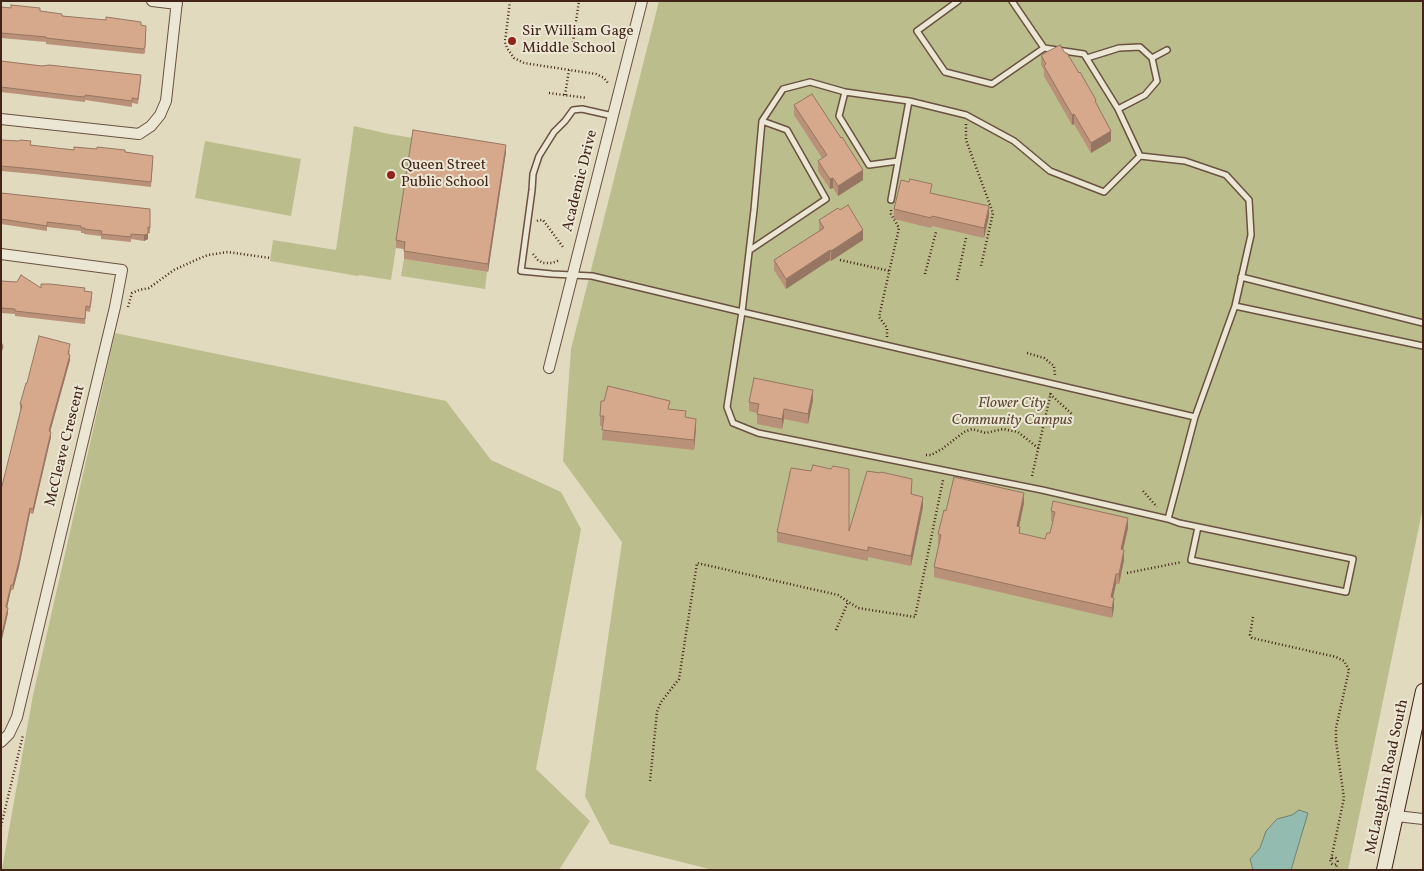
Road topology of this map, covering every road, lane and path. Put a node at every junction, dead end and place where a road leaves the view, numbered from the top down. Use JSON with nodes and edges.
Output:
{"nodes":[{"id":1,"x":152,"y":1,"type":"edge"},
{"id":2,"x":510,"y":1,"type":"edge"},
{"id":3,"x":580,"y":1,"type":"edge"},
{"id":4,"x":642,"y":1,"type":"edge"},
{"id":5,"x":958,"y":1,"type":"edge"},
{"id":6,"x":1012,"y":1,"type":"edge"},
{"id":7,"x":177,"y":3,"type":"edge"},
{"id":8,"x":1044,"y":48,"type":"junction"},
{"id":9,"x":572,"y":49,"type":"dead end"},
{"id":10,"x":1167,"y":50,"type":"dead end"},
{"id":11,"x":1088,"y":58,"type":"junction"},
{"id":12,"x":1152,"y":58,"type":"junction"},
{"id":13,"x":569,"y":70,"type":"junction"},
{"id":14,"x":608,"y":83,"type":"dead end"},
{"id":15,"x":845,"y":92,"type":"junction"},
{"id":16,"x":549,"y":93,"type":"dead end"},
{"id":17,"x":565,"y":95,"type":"junction"},
{"id":18,"x":587,"y":98,"type":"dead end"},
{"id":19,"x":909,"y":101,"type":"junction"},
{"id":20,"x":1118,"y":108,"type":"junction"},
{"id":21,"x":966,"y":115,"type":"junction"},
{"id":22,"x":613,"y":116,"type":"junction"},
{"id":23,"x":1,"y":119,"type":"edge"},
{"id":24,"x":762,"y":121,"type":"junction"},
{"id":25,"x":1140,"y":156,"type":"junction"},
{"id":26,"x":898,"y":162,"type":"junction"},
{"id":27,"x":891,"y":200,"type":"joint"},
{"id":28,"x":536,"y":225,"type":"dead end"},
{"id":29,"x":936,"y":232,"type":"dead end"},
{"id":30,"x":966,"y":238,"type":"edge"},
{"id":31,"x":563,"y":247,"type":"dead end"},
{"id":32,"x":750,"y":250,"type":"junction"},
{"id":33,"x":532,"y":252,"type":"dead end"},
{"id":34,"x":1,"y":254,"type":"edge"},
{"id":35,"x":270,"y":258,"type":"dead end"},
{"id":36,"x":560,"y":260,"type":"dead end"},
{"id":37,"x":840,"y":260,"type":"edge"},
{"id":38,"x":981,"y":266,"type":"dead end"},
{"id":39,"x":890,"y":272,"type":"junction"},
{"id":40,"x":925,"y":274,"type":"dead end"},
{"id":41,"x":572,"y":275,"type":"junction"},
{"id":42,"x":1241,"y":277,"type":"junction"},
{"id":43,"x":957,"y":280,"type":"dead end"},
{"id":44,"x":1235,"y":306,"type":"junction"},
{"id":45,"x":127,"y":311,"type":"dead end"},
{"id":46,"x":742,"y":312,"type":"junction"},
{"id":47,"x":1423,"y":323,"type":"edge"},
{"id":48,"x":887,"y":346,"type":"junction"},
{"id":49,"x":1423,"y":346,"type":"edge"},
{"id":50,"x":1027,"y":353,"type":"dead end"},
{"id":51,"x":548,"y":368,"type":"dead end"},
{"id":52,"x":1052,"y":384,"type":"junction"},
{"id":53,"x":1050,"y":394,"type":"junction"},
{"id":54,"x":1072,"y":415,"type":"dead end"},
{"id":55,"x":1195,"y":417,"type":"junction"},
{"id":56,"x":1038,"y":448,"type":"junction"},
{"id":57,"x":926,"y":456,"type":"dead end"},
{"id":58,"x":1032,"y":476,"type":"dead end"},
{"id":59,"x":943,"y":480,"type":"dead end"},
{"id":60,"x":1143,"y":491,"type":"dead end"},
{"id":61,"x":1168,"y":519,"type":"junction"},
{"id":62,"x":1198,"y":527,"type":"junction"},
{"id":63,"x":1191,"y":560,"type":"junction"},
{"id":64,"x":1127,"y":573,"type":"dead end"},
{"id":65,"x":848,"y":602,"type":"junction"},
{"id":66,"x":1253,"y":617,"type":"dead end"},
{"id":67,"x":836,"y":630,"type":"dead end"},
{"id":68,"x":1423,"y":691,"type":"edge"},
{"id":69,"x":25,"y":726,"type":"dead end"},
{"id":70,"x":1,"y":742,"type":"edge"},
{"id":71,"x":650,"y":781,"type":"dead end"},
{"id":72,"x":1396,"y":816,"type":"junction"},
{"id":73,"x":1423,"y":819,"type":"edge"},
{"id":74,"x":1,"y":826,"type":"edge"},
{"id":75,"x":1336,"y":870,"type":"edge"},
{"id":76,"x":1384,"y":870,"type":"edge"}],
"edges":[{"from":1,"to":7,"type":"street"},
{"from":2,"to":13,"type":"path"},
{"from":3,"to":9,"type":"path"},
{"from":4,"to":22,"type":"street","name":"Academic Drive"},
{"from":5,"to":8,"type":"lane"},
{"from":6,"to":8,"type":"lane"},
{"from":7,"to":23,"type":"street"},
{"from":8,"to":11,"type":"lane"},
{"from":10,"to":12,"type":"lane"},
{"from":11,"to":12,"type":"lane"},
{"from":11,"to":20,"type":"lane"},
{"from":12,"to":20,"type":"lane"},
{"from":13,"to":14,"type":"path"},
{"from":13,"to":17,"type":"path"},
{"from":15,"to":19,"type":"lane"},
{"from":15,"to":24,"type":"lane"},
{"from":15,"to":26,"type":"lane"},
{"from":16,"to":17,"type":"path"},
{"from":17,"to":18,"type":"path"},
{"from":19,"to":21,"type":"lane"},
{"from":19,"to":26,"type":"lane"},
{"from":20,"to":25,"type":"lane"},
{"from":21,"to":25,"type":"lane"},
{"from":21,"to":38,"type":"path"},
{"from":22,"to":41,"type":"street","name":"Academic Drive"},
{"from":22,"to":41,"type":"lane"},
{"from":24,"to":32,"type":"lane"},
{"from":24,"to":32,"type":"lane"},
{"from":25,"to":42,"type":"lane"},
{"from":26,"to":27,"type":"lane"},
{"from":27,"to":39,"type":"path"},
{"from":28,"to":31,"type":"path"},
{"from":29,"to":40,"type":"path"},
{"from":30,"to":43,"type":"path"},
{"from":32,"to":46,"type":"lane"},
{"from":33,"to":36,"type":"path"},
{"from":34,"to":70,"type":"street","name":"McCleave Crescent"},
{"from":35,"to":45,"type":"path"},
{"from":37,"to":39,"type":"path"},
{"from":39,"to":48,"type":"path"},
{"from":41,"to":46,"type":"lane"},
{"from":41,"to":51,"type":"street","name":"Academic Drive"},
{"from":42,"to":44,"type":"lane"},
{"from":42,"to":47,"type":"lane"},
{"from":44,"to":49,"type":"lane"},
{"from":44,"to":55,"type":"lane"},
{"from":46,"to":48,"type":"lane"},
{"from":46,"to":61,"type":"lane"},
{"from":48,"to":52,"type":"lane"},
{"from":50,"to":52,"type":"path"},
{"from":52,"to":53,"type":"path"},
{"from":52,"to":55,"type":"lane"},
{"from":53,"to":54,"type":"path"},
{"from":53,"to":56,"type":"path"},
{"from":55,"to":61,"type":"lane"},
{"from":56,"to":57,"type":"path"},
{"from":56,"to":58,"type":"path"},
{"from":59,"to":65,"type":"path"},
{"from":60,"to":61,"type":"path"},
{"from":61,"to":62,"type":"lane"},
{"from":62,"to":63,"type":"lane"},
{"from":62,"to":63,"type":"lane"},
{"from":63,"to":64,"type":"path"},
{"from":65,"to":67,"type":"path"},
{"from":65,"to":71,"type":"path"},
{"from":66,"to":75,"type":"path"},
{"from":68,"to":72,"type":"main road","name":"McLaughlin Road South"},
{"from":69,"to":74,"type":"path"},
{"from":72,"to":73,"type":"street"},
{"from":72,"to":76,"type":"main road","name":"McLaughlin Road South"}]}
